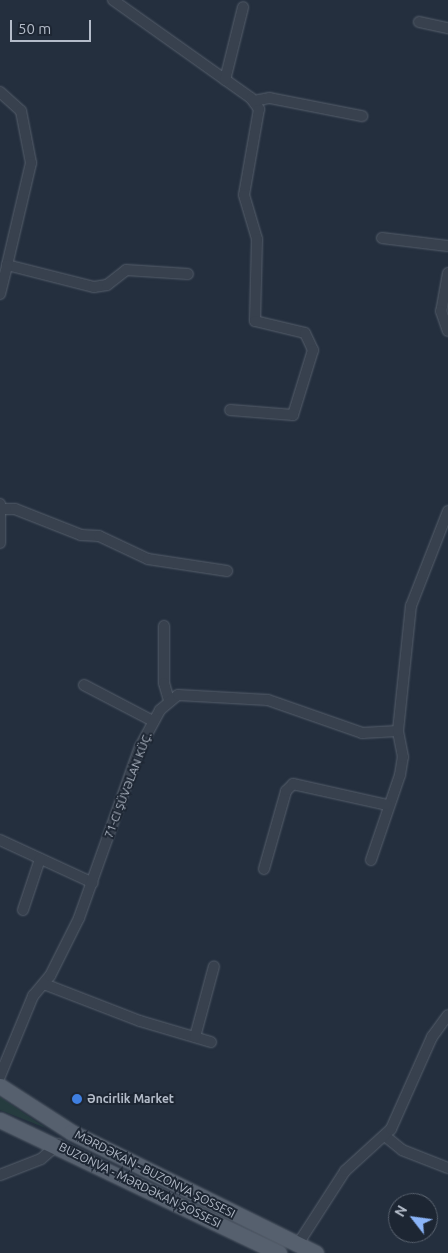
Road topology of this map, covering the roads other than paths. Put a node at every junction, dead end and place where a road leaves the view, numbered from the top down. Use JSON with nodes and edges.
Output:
{"nodes":[{"id":1,"x":113,"y":0,"type":"edge"},
{"id":2,"x":243,"y":7,"type":"dead end"},
{"id":3,"x":419,"y":22,"type":"dead end"},
{"id":4,"x":448,"y":28,"type":"edge"},
{"id":5,"x":225,"y":80,"type":"junction"},
{"id":6,"x":0,"y":92,"type":"edge"},
{"id":7,"x":254,"y":101,"type":"junction"},
{"id":8,"x":362,"y":116,"type":"dead end"},
{"id":9,"x":382,"y":238,"type":"dead end"},
{"id":10,"x":448,"y":246,"type":"edge"},
{"id":11,"x":7,"y":265,"type":"junction"},
{"id":12,"x":448,"y":273,"type":"edge"},
{"id":13,"x":188,"y":274,"type":"dead end"},
{"id":14,"x":0,"y":294,"type":"edge"},
{"id":15,"x":448,"y":331,"type":"edge"},
{"id":16,"x":230,"y":410,"type":"dead end"},
{"id":17,"x":0,"y":507,"type":"edge"},
{"id":18,"x":448,"y":511,"type":"edge"},
{"id":19,"x":0,"y":543,"type":"edge"},
{"id":20,"x":227,"y":571,"type":"dead end"},
{"id":21,"x":164,"y":626,"type":"dead end"},
{"id":22,"x":84,"y":685,"type":"dead end"},
{"id":23,"x":169,"y":700,"type":"junction"},
{"id":24,"x":154,"y":721,"type":"junction"},
{"id":25,"x":398,"y":731,"type":"junction"},
{"id":26,"x":387,"y":805,"type":"junction"},
{"id":27,"x":0,"y":840,"type":"edge"},
{"id":28,"x":40,"y":860,"type":"junction"},
{"id":29,"x":371,"y":860,"type":"dead end"},
{"id":30,"x":264,"y":869,"type":"dead end"},
{"id":31,"x":93,"y":883,"type":"junction"},
{"id":32,"x":23,"y":910,"type":"dead end"},
{"id":33,"x":214,"y":966,"type":"dead end"},
{"id":34,"x":44,"y":984,"type":"junction"},
{"id":35,"x":448,"y":1014,"type":"edge"},
{"id":36,"x":195,"y":1037,"type":"junction"},
{"id":37,"x":210,"y":1042,"type":"dead end"},
{"id":38,"x":0,"y":1076,"type":"edge"},
{"id":39,"x":0,"y":1086,"type":"edge"},
{"id":40,"x":0,"y":1120,"type":"edge"},
{"id":41,"x":385,"y":1136,"type":"junction"},
{"id":42,"x":58,"y":1144,"type":"junction"},
{"id":43,"x":448,"y":1168,"type":"edge"},
{"id":44,"x":0,"y":1175,"type":"edge"},
{"id":45,"x":298,"y":1244,"type":"junction"},
{"id":46,"x":279,"y":1253,"type":"edge"},
{"id":47,"x":316,"y":1253,"type":"edge"}],
"edges":[{"from":1,"to":5,"type":"street"},
{"from":2,"to":5,"type":"street"},
{"from":3,"to":4,"type":"street"},
{"from":5,"to":7,"type":"street"},
{"from":6,"to":11,"type":"street"},
{"from":7,"to":8,"type":"street"},
{"from":7,"to":16,"type":"street"},
{"from":9,"to":10,"type":"street"},
{"from":11,"to":13,"type":"street"},
{"from":11,"to":14,"type":"street"},
{"from":12,"to":15,"type":"street"},
{"from":17,"to":19,"type":"street"},
{"from":17,"to":20,"type":"street"},
{"from":18,"to":25,"type":"street"},
{"from":21,"to":23,"type":"street"},
{"from":22,"to":24,"type":"street"},
{"from":23,"to":24,"type":"street","name":"71-CI ŞÜVƏLAN KÜÇ."},
{"from":23,"to":25,"type":"street"},
{"from":24,"to":31,"type":"street","name":"71-CI ŞÜVƏLAN KÜÇ."},
{"from":25,"to":26,"type":"street"},
{"from":26,"to":29,"type":"street"},
{"from":26,"to":30,"type":"street"},
{"from":27,"to":28,"type":"street"},
{"from":28,"to":31,"type":"street"},
{"from":28,"to":32,"type":"street"},
{"from":31,"to":34,"type":"street","name":"71-CI ŞÜVƏLAN KÜÇ."},
{"from":33,"to":36,"type":"street"},
{"from":34,"to":36,"type":"street"},
{"from":34,"to":38,"type":"street","name":"71-CI ŞÜVƏLAN KÜÇ."},
{"from":35,"to":41,"type":"street"},
{"from":36,"to":37,"type":"street"},
{"from":39,"to":45,"type":"main road","name":"MƏRDƏKAN - BUZONVA ŞOSSESI"},
{"from":40,"to":42,"type":"main road","name":"BUZONVA - MƏRDƏKAN ŞOSSESI"},
{"from":41,"to":43,"type":"street"},
{"from":41,"to":45,"type":"street"},
{"from":42,"to":44,"type":"street"},
{"from":42,"to":46,"type":"main road","name":"BUZONVA - MƏRDƏKAN ŞOSSESI"},
{"from":45,"to":47,"type":"main road","name":"MƏRDƏKAN - BUZONVA ŞOSSESI"}]}
